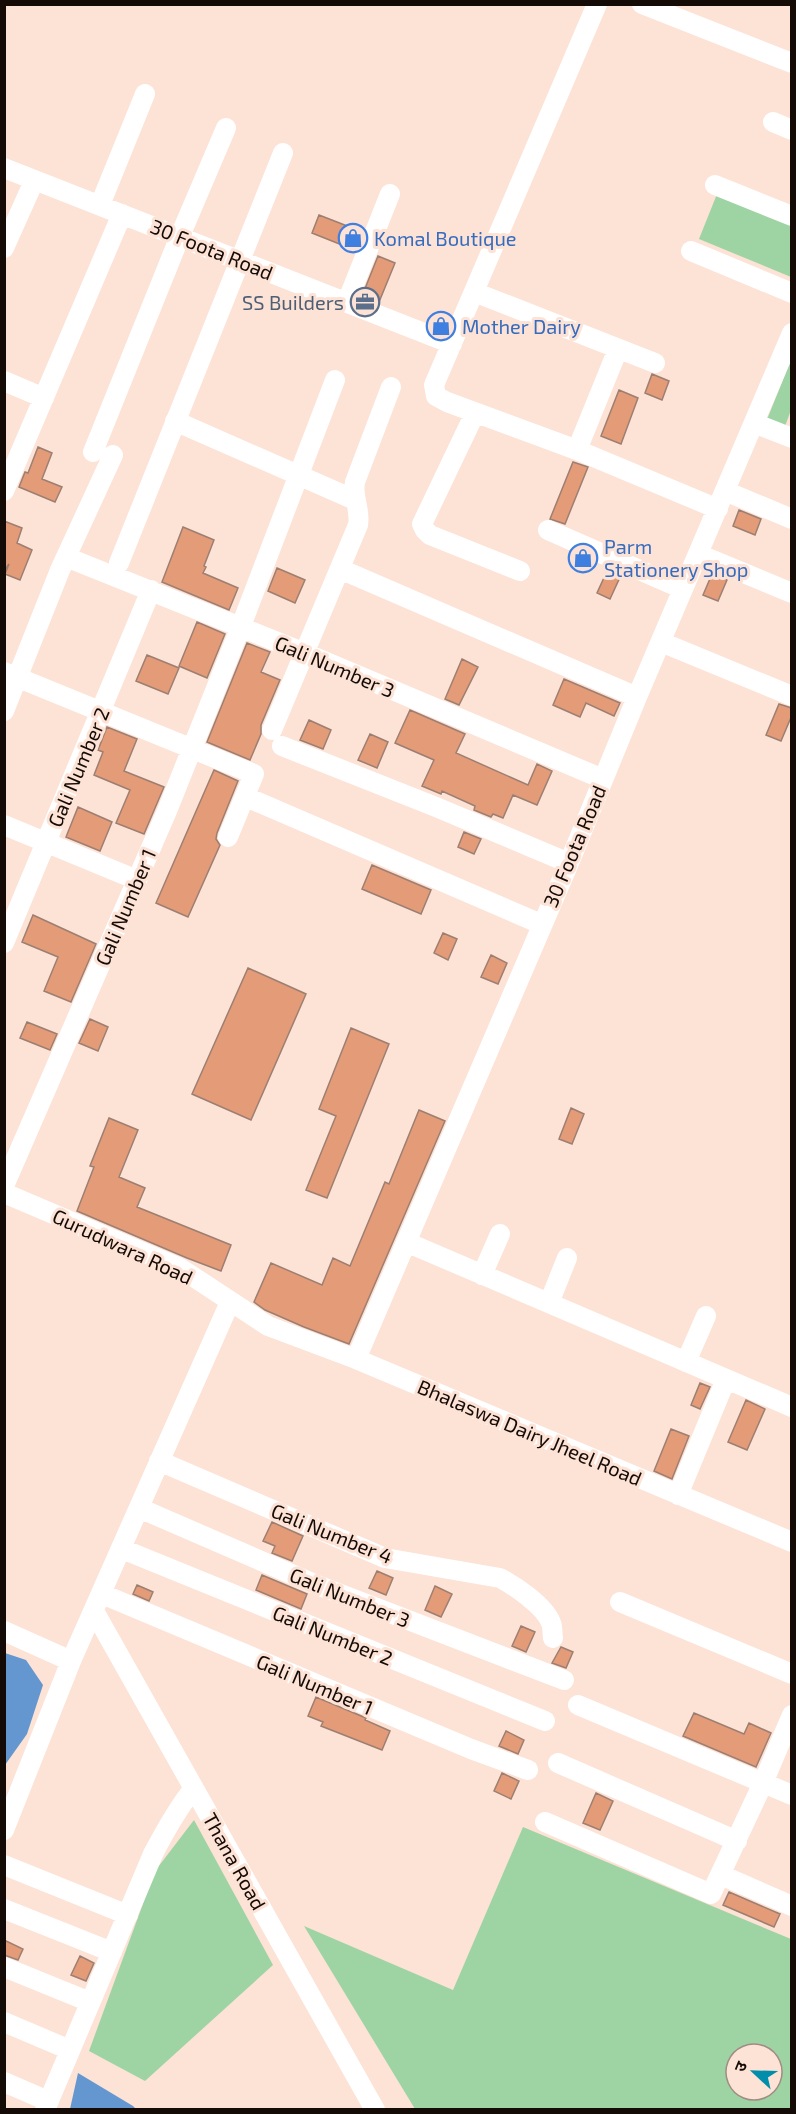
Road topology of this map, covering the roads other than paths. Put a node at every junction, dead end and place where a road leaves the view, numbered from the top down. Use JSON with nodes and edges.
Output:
{"nodes":[{"id":1,"x":597,"y":4,"type":"edge"},
{"id":2,"x":642,"y":4,"type":"edge"},
{"id":3,"x":792,"y":63,"type":"edge"},
{"id":4,"x":145,"y":94,"type":"dead end"},
{"id":5,"x":226,"y":128,"type":"dead end"},
{"id":6,"x":283,"y":153,"type":"dead end"},
{"id":7,"x":4,"y":168,"type":"edge"},
{"id":8,"x":34,"y":181,"type":"junction"},
{"id":9,"x":715,"y":185,"type":"dead end"},
{"id":10,"x":390,"y":194,"type":"dead end"},
{"id":11,"x":100,"y":205,"type":"junction"},
{"id":12,"x":122,"y":214,"type":"junction"},
{"id":13,"x":792,"y":216,"type":"edge"},
{"id":14,"x":180,"y":236,"type":"junction"},
{"id":15,"x":4,"y":248,"type":"edge"},
{"id":16,"x":692,"y":251,"type":"dead end"},
{"id":17,"x":240,"y":260,"type":"junction"},
{"id":18,"x":474,"y":292,"type":"junction"},
{"id":19,"x":792,"y":293,"type":"edge"},
{"id":20,"x":347,"y":302,"type":"junction"},
{"id":21,"x":792,"y":333,"type":"edge"},
{"id":22,"x":452,"y":344,"type":"junction"},
{"id":23,"x":618,"y":349,"type":"junction"},
{"id":24,"x":655,"y":363,"type":"dead end"},
{"id":25,"x":335,"y":380,"type":"dead end"},
{"id":26,"x":4,"y":381,"type":"edge"},
{"id":27,"x":391,"y":387,"type":"dead end"},
{"id":28,"x":44,"y":398,"type":"junction"},
{"id":29,"x":475,"y":413,"type":"junction"},
{"id":30,"x":176,"y":421,"type":"junction"},
{"id":31,"x":754,"y":423,"type":"junction"},
{"id":32,"x":792,"y":438,"type":"edge"},
{"id":33,"x":577,"y":450,"type":"junction"},
{"id":34,"x":93,"y":452,"type":"dead end"},
{"id":35,"x":113,"y":455,"type":"dead end"},
{"id":36,"x":10,"y":462,"type":"edge"},
{"id":37,"x":299,"y":476,"type":"junction"},
{"id":38,"x":4,"y":491,"type":"edge"},
{"id":39,"x":355,"y":500,"type":"junction"},
{"id":40,"x":722,"y":500,"type":"junction"},
{"id":41,"x":792,"y":519,"type":"edge"},
{"id":42,"x":548,"y":530,"type":"dead end"},
{"id":43,"x":698,"y":554,"type":"junction"},
{"id":44,"x":63,"y":563,"type":"junction"},
{"id":45,"x":119,"y":563,"type":"dead end"},
{"id":46,"x":340,"y":569,"type":"junction"},
{"id":47,"x":520,"y":571,"type":"dead end"},
{"id":48,"x":683,"y":589,"type":"junction"},
{"id":49,"x":151,"y":590,"type":"junction"},
{"id":50,"x":792,"y":593,"type":"edge"},
{"id":51,"x":241,"y":626,"type":"junction"},
{"id":52,"x":661,"y":642,"type":"junction"},
{"id":53,"x":305,"y":652,"type":"junction"},
{"id":54,"x":11,"y":675,"type":"edge"},
{"id":55,"x":792,"y":696,"type":"edge"},
{"id":56,"x":637,"y":697,"type":"junction"},
{"id":57,"x":4,"y":711,"type":"edge"},
{"id":58,"x":101,"y":711,"type":"junction"},
{"id":59,"x":192,"y":748,"type":"junction"},
{"id":60,"x":603,"y":779,"type":"junction"},
{"id":61,"x":246,"y":797,"type":"junction"},
{"id":62,"x":4,"y":825,"type":"edge"},
{"id":63,"x":228,"y":837,"type":"dead end"},
{"id":64,"x":46,"y":842,"type":"junction"},
{"id":65,"x":569,"y":863,"type":"junction"},
{"id":66,"x":137,"y":880,"type":"junction"},
{"id":67,"x":541,"y":924,"type":"junction"},
{"id":68,"x":4,"y":943,"type":"edge"},
{"id":69,"x":4,"y":1186,"type":"edge"},
{"id":70,"x":4,"y":1193,"type":"edge"},
{"id":71,"x":500,"y":1234,"type":"dead end"},
{"id":72,"x":406,"y":1242,"type":"junction"},
{"id":73,"x":567,"y":1258,"type":"dead end"},
{"id":74,"x":482,"y":1275,"type":"junction"},
{"id":75,"x":230,"y":1302,"type":"junction"},
{"id":76,"x":549,"y":1303,"type":"junction"},
{"id":77,"x":706,"y":1316,"type":"dead end"},
{"id":78,"x":268,"y":1326,"type":"joint"},
{"id":79,"x":356,"y":1359,"type":"junction"},
{"id":80,"x":686,"y":1362,"type":"junction"},
{"id":81,"x":726,"y":1379,"type":"junction"},
{"id":82,"x":792,"y":1407,"type":"edge"},
{"id":83,"x":159,"y":1461,"type":"junction"},
{"id":84,"x":678,"y":1495,"type":"junction"},
{"id":85,"x":139,"y":1508,"type":"junction"},
{"id":86,"x":792,"y":1542,"type":"edge"},
{"id":87,"x":122,"y":1549,"type":"junction"},
{"id":88,"x":620,"y":1602,"type":"dead end"},
{"id":89,"x":98,"y":1603,"type":"junction"},
{"id":90,"x":4,"y":1631,"type":"edge"},
{"id":91,"x":552,"y":1638,"type":"dead end"},
{"id":92,"x":71,"y":1661,"type":"junction"},
{"id":93,"x":792,"y":1674,"type":"edge"},
{"id":94,"x":564,"y":1680,"type":"dead end"},
{"id":95,"x":578,"y":1705,"type":"dead end"},
{"id":96,"x":792,"y":1716,"type":"edge"},
{"id":97,"x":545,"y":1721,"type":"dead end"},
{"id":98,"x":558,"y":1763,"type":"dead end"},
{"id":99,"x":528,"y":1770,"type":"dead end"},
{"id":100,"x":763,"y":1783,"type":"junction"},
{"id":101,"x":194,"y":1788,"type":"junction"},
{"id":102,"x":792,"y":1795,"type":"edge"},
{"id":103,"x":545,"y":1822,"type":"dead end"},
{"id":104,"x":4,"y":1830,"type":"edge"},
{"id":105,"x":737,"y":1841,"type":"junction"},
{"id":106,"x":4,"y":1865,"type":"edge"},
{"id":107,"x":721,"y":1875,"type":"junction"},
{"id":108,"x":792,"y":1906,"type":"edge"},
{"id":109,"x":4,"y":1908,"type":"edge"},
{"id":110,"x":128,"y":1915,"type":"junction"},
{"id":111,"x":112,"y":1952,"type":"junction"},
{"id":112,"x":4,"y":1967,"type":"edge"},
{"id":113,"x":90,"y":2002,"type":"junction"},
{"id":114,"x":4,"y":2022,"type":"edge"},
{"id":115,"x":70,"y":2050,"type":"junction"},
{"id":116,"x":4,"y":2082,"type":"edge"},
{"id":117,"x":46,"y":2105,"type":"edge"},
{"id":118,"x":375,"y":2109,"type":"edge"}],
"edges":[{"from":1,"to":18,"type":"street"},
{"from":2,"to":3,"type":"street"},
{"from":4,"to":11,"type":"street"},
{"from":5,"to":14,"type":"street"},
{"from":6,"to":17,"type":"street"},
{"from":7,"to":8,"type":"street","name":"30 Foota Road"},
{"from":8,"to":11,"type":"street","name":"30 Foota Road"},
{"from":8,"to":15,"type":"street"},
{"from":9,"to":13,"type":"street"},
{"from":10,"to":20,"type":"street"},
{"from":11,"to":12,"type":"street","name":"30 Foota Road"},
{"from":12,"to":14,"type":"street","name":"30 Foota Road"},
{"from":12,"to":28,"type":"street"},
{"from":14,"to":17,"type":"street","name":"30 Foota Road"},
{"from":14,"to":34,"type":"street"},
{"from":16,"to":19,"type":"street"},
{"from":17,"to":20,"type":"street","name":"30 Foota Road"},
{"from":17,"to":30,"type":"street"},
{"from":18,"to":22,"type":"street"},
{"from":18,"to":23,"type":"street"},
{"from":20,"to":22,"type":"street","name":"30 Foota Road"},
{"from":21,"to":31,"type":"street","name":"30 Foota Road"},
{"from":22,"to":29,"type":"street"},
{"from":23,"to":24,"type":"street"},
{"from":23,"to":33,"type":"street"},
{"from":25,"to":37,"type":"street","name":"Gali Number 1"},
{"from":26,"to":28,"type":"street"},
{"from":27,"to":39,"type":"street"},
{"from":28,"to":36,"type":"street"},
{"from":29,"to":33,"type":"street"},
{"from":29,"to":47,"type":"street"},
{"from":30,"to":37,"type":"street"},
{"from":30,"to":45,"type":"street"},
{"from":31,"to":32,"type":"street"},
{"from":31,"to":40,"type":"street","name":"30 Foota Road"},
{"from":33,"to":40,"type":"street"},
{"from":35,"to":44,"type":"street"},
{"from":36,"to":38,"type":"street"},
{"from":37,"to":39,"type":"street"},
{"from":37,"to":51,"type":"street","name":"Gali Number 1"},
{"from":39,"to":46,"type":"street"},
{"from":40,"to":41,"type":"street"},
{"from":40,"to":43,"type":"street","name":"30 Foota Road"},
{"from":42,"to":48,"type":"street"},
{"from":43,"to":48,"type":"street","name":"30 Foota Road"},
{"from":43,"to":50,"type":"street"},
{"from":44,"to":49,"type":"street","name":"Gali Number 3"},
{"from":44,"to":54,"type":"street"},
{"from":46,"to":53,"type":"street"},
{"from":46,"to":56,"type":"street"},
{"from":48,"to":52,"type":"street","name":"30 Foota Road"},
{"from":49,"to":51,"type":"street","name":"Gali Number 3"},
{"from":49,"to":58,"type":"street","name":"Gali Number 2"},
{"from":51,"to":53,"type":"street","name":"Gali Number 3"},
{"from":51,"to":59,"type":"street","name":"Gali Number 1"},
{"from":52,"to":55,"type":"street"},
{"from":52,"to":56,"type":"street","name":"30 Foota Road"},
{"from":53,"to":60,"type":"street","name":"Gali Number 3"},
{"from":53,"to":65,"type":"street"},
{"from":54,"to":57,"type":"street"},
{"from":54,"to":58,"type":"street"},
{"from":56,"to":60,"type":"street","name":"30 Foota Road"},
{"from":58,"to":59,"type":"street"},
{"from":58,"to":64,"type":"street","name":"Gali Number 2"},
{"from":59,"to":61,"type":"street"},
{"from":59,"to":66,"type":"street","name":"Gali Number 1"},
{"from":60,"to":65,"type":"street","name":"30 Foota Road"},
{"from":61,"to":63,"type":"street"},
{"from":61,"to":67,"type":"street"},
{"from":62,"to":64,"type":"street"},
{"from":64,"to":66,"type":"street"},
{"from":64,"to":68,"type":"street","name":"Gali Number 2"},
{"from":65,"to":67,"type":"street","name":"30 Foota Road"},
{"from":66,"to":69,"type":"street","name":"Gali Number 1"},
{"from":67,"to":72,"type":"street","name":"30 Foota Road"},
{"from":70,"to":75,"type":"street","name":"Gurudwara Road"},
{"from":71,"to":74,"type":"street"},
{"from":72,"to":74,"type":"street"},
{"from":72,"to":79,"type":"street","name":"30 Foota Road"},
{"from":73,"to":76,"type":"street"},
{"from":74,"to":76,"type":"street"},
{"from":75,"to":78,"type":"street","name":"Gurudwara Road"},
{"from":75,"to":83,"type":"street"},
{"from":76,"to":80,"type":"street"},
{"from":77,"to":80,"type":"street"},
{"from":78,"to":79,"type":"street","name":"Bhalaswa Dairy Jheel Road"},
{"from":79,"to":84,"type":"street","name":"Bhalaswa Dairy Jheel Road"},
{"from":80,"to":81,"type":"street"},
{"from":81,"to":82,"type":"street"},
{"from":81,"to":84,"type":"street"},
{"from":83,"to":85,"type":"street"},
{"from":83,"to":91,"type":"street","name":"Gali Number 4"},
{"from":84,"to":86,"type":"street","name":"Bhalaswa Dairy Jheel Road"},
{"from":85,"to":87,"type":"street"},
{"from":85,"to":94,"type":"street","name":"Gali Number 3"},
{"from":87,"to":89,"type":"street"},
{"from":87,"to":97,"type":"street","name":"Gali Number 2"},
{"from":88,"to":93,"type":"street"},
{"from":89,"to":92,"type":"street"},
{"from":89,"to":99,"type":"street","name":"Gali Number 1"},
{"from":89,"to":101,"type":"street","name":"Thana Road"},
{"from":90,"to":92,"type":"street"},
{"from":92,"to":104,"type":"street"},
{"from":95,"to":100,"type":"street"},
{"from":96,"to":100,"type":"street"},
{"from":98,"to":105,"type":"street"},
{"from":100,"to":102,"type":"street"},
{"from":100,"to":105,"type":"street"},
{"from":101,"to":110,"type":"street"},
{"from":101,"to":118,"type":"street","name":"Thana Road"},
{"from":103,"to":107,"type":"street"},
{"from":105,"to":107,"type":"street"},
{"from":106,"to":110,"type":"street"},
{"from":107,"to":108,"type":"street"},
{"from":109,"to":111,"type":"street"},
{"from":110,"to":111,"type":"street"},
{"from":111,"to":113,"type":"street"},
{"from":112,"to":113,"type":"street"},
{"from":113,"to":115,"type":"street"},
{"from":114,"to":115,"type":"street"},
{"from":115,"to":117,"type":"street"},
{"from":116,"to":117,"type":"street"}]}
